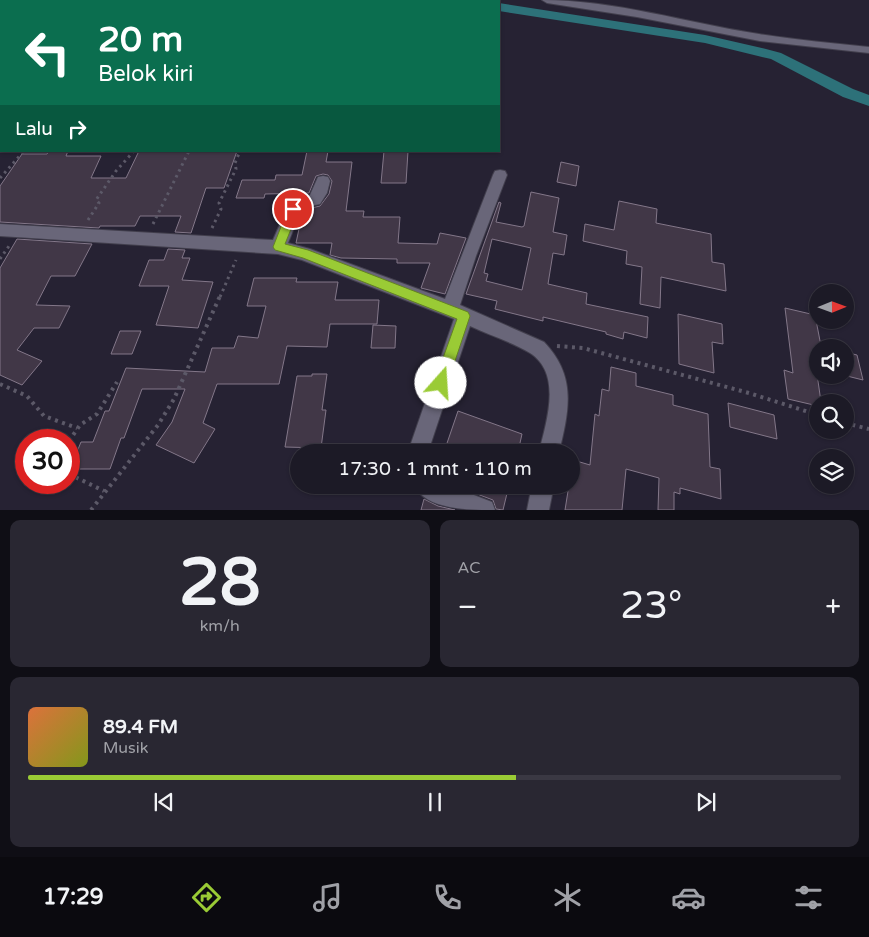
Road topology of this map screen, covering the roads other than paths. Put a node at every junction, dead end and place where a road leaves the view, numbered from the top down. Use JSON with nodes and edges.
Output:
{"nodes":[{"id":1,"x":547,"y":0,"type":"edge"},
{"id":2,"x":869,"y":50,"type":"edge"},
{"id":3,"x":500,"y":175,"type":"dead end"},
{"id":4,"x":323,"y":181,"type":"dead end"},
{"id":5,"x":0,"y":230,"type":"edge"},
{"id":6,"x":278,"y":247,"type":"junction"},
{"id":7,"x":457,"y":313,"type":"junction"},
{"id":8,"x":420,"y":444,"type":"edge"},
{"id":9,"x":551,"y":444,"type":"edge"},
{"id":10,"x":443,"y":494,"type":"edge"},
{"id":11,"x":541,"y":494,"type":"edge"},
{"id":12,"x":484,"y":510,"type":"edge"},
{"id":13,"x":538,"y":510,"type":"edge"}],
"edges":[{"from":1,"to":2,"type":"street"},
{"from":3,"to":7,"type":"street"},
{"from":4,"to":6,"type":"street"},
{"from":5,"to":6,"type":"street"},
{"from":6,"to":7,"type":"street"},
{"from":7,"to":8,"type":"street"},
{"from":7,"to":9,"type":"street"},
{"from":10,"to":12,"type":"street"},
{"from":11,"to":13,"type":"street"}]}
